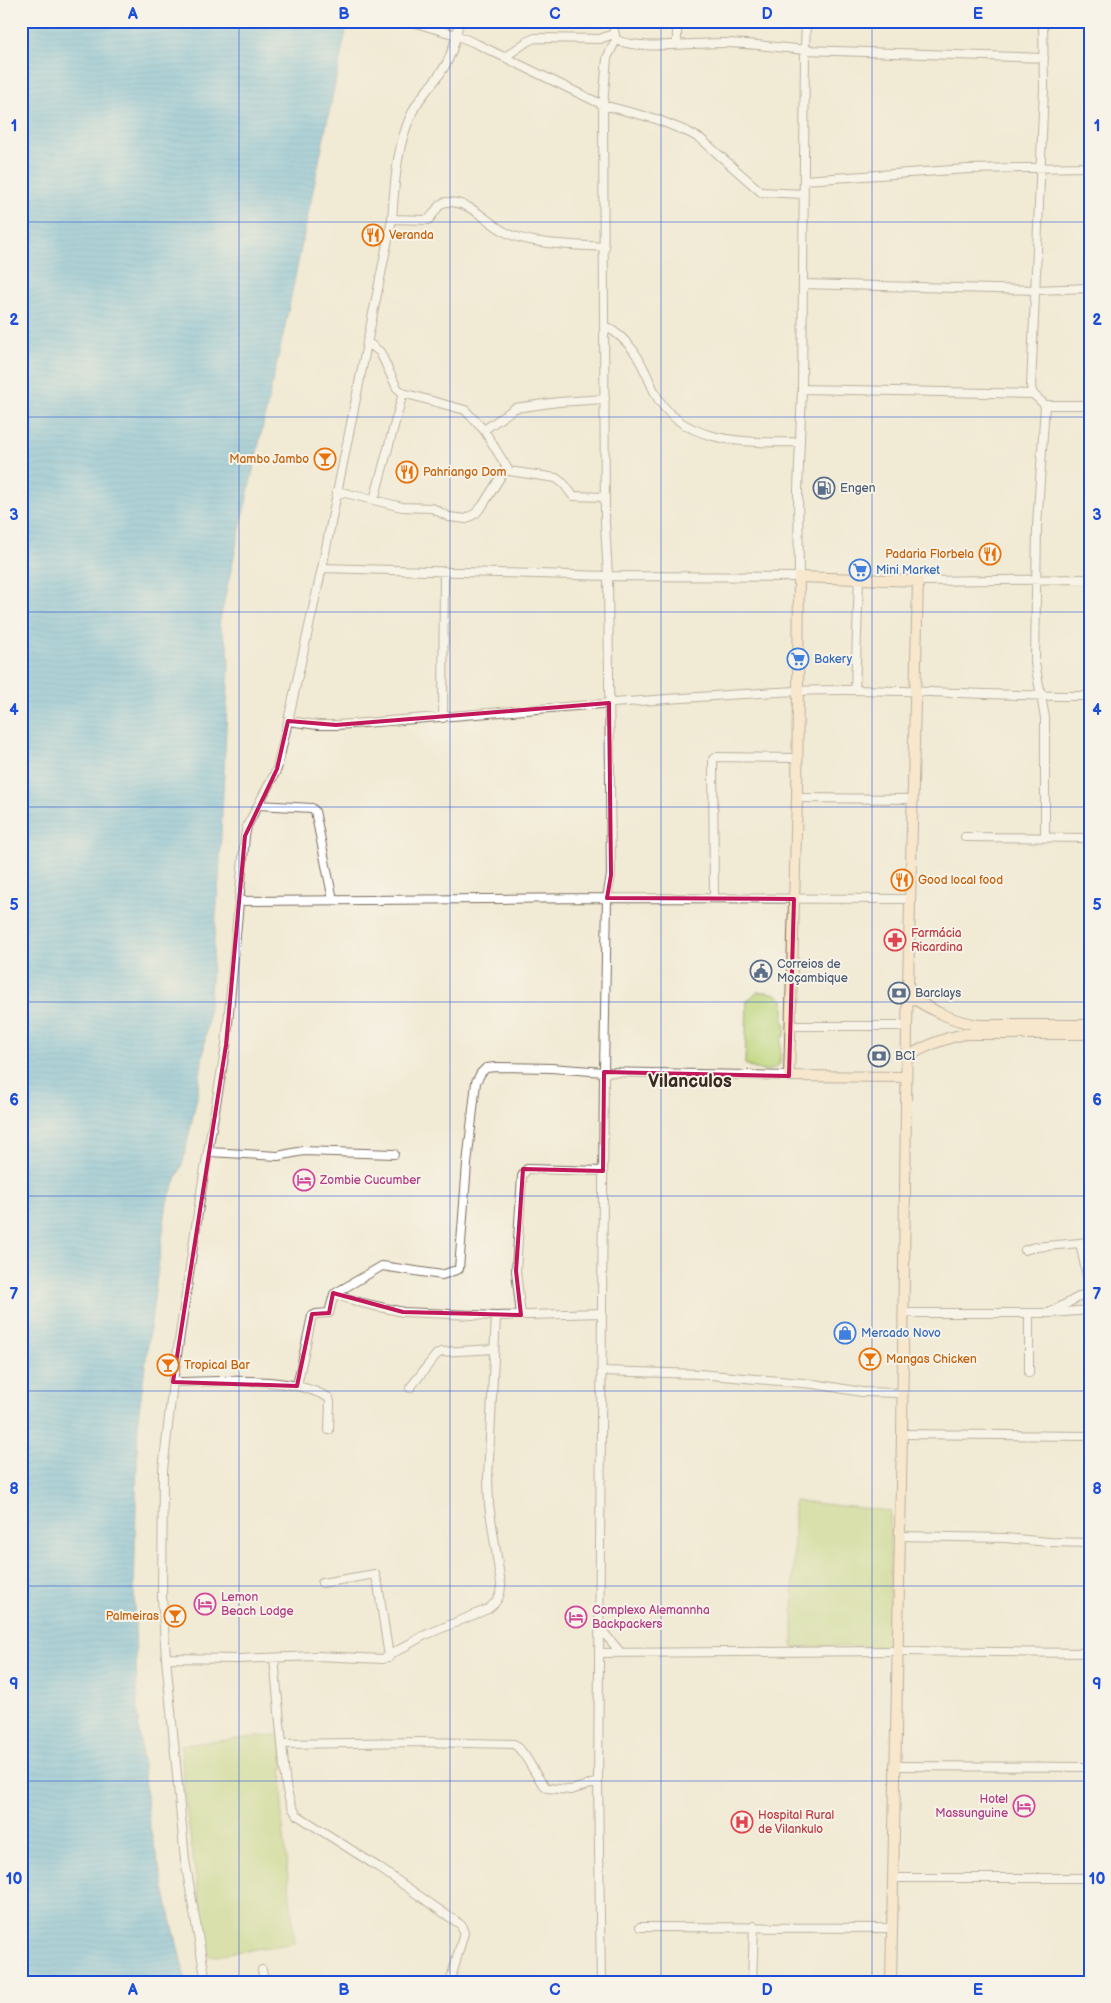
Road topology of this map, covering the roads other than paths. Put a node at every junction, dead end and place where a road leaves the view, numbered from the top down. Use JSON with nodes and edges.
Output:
{"nodes":[{"id":1,"x":409,"y":21,"type":"edge"},
{"id":2,"x":459,"y":21,"type":"edge"},
{"id":3,"x":612,"y":21,"type":"edge"},
{"id":4,"x":677,"y":21,"type":"edge"},
{"id":5,"x":806,"y":21,"type":"edge"},
{"id":6,"x":1043,"y":21,"type":"edge"},
{"id":7,"x":456,"y":35,"type":"junction"},
{"id":8,"x":615,"y":37,"type":"junction"},
{"id":9,"x":677,"y":44,"type":"junction"},
{"id":10,"x":805,"y":50,"type":"junction"},
{"id":11,"x":505,"y":57,"type":"junction"},
{"id":12,"x":1044,"y":58,"type":"junction"},
{"id":13,"x":603,"y":105,"type":"junction"},
{"id":14,"x":1041,"y":167,"type":"junction"},
{"id":15,"x":1089,"y":168,"type":"edge"},
{"id":16,"x":804,"y":180,"type":"junction"},
{"id":17,"x":804,"y":194,"type":"junction"},
{"id":18,"x":392,"y":219,"type":"junction"},
{"id":19,"x":605,"y":248,"type":"junction"},
{"id":20,"x":803,"y":284,"type":"junction"},
{"id":21,"x":1090,"y":288,"type":"edge"},
{"id":22,"x":1036,"y":290,"type":"junction"},
{"id":23,"x":605,"y":326,"type":"junction"},
{"id":24,"x":367,"y":342,"type":"junction"},
{"id":25,"x":802,"y":389,"type":"junction"},
{"id":26,"x":403,"y":393,"type":"junction"},
{"id":27,"x":1033,"y":394,"type":"junction"},
{"id":28,"x":605,"y":399,"type":"junction"},
{"id":29,"x":1045,"y":405,"type":"junction"},
{"id":30,"x":1090,"y":405,"type":"edge"},
{"id":31,"x":484,"y":430,"type":"junction"},
{"id":32,"x":800,"y":442,"type":"junction"},
{"id":33,"x":506,"y":468,"type":"junction"},
{"id":34,"x":337,"y":490,"type":"junction"},
{"id":35,"x":605,"y":497,"type":"junction"},
{"id":36,"x":374,"y":500,"type":"junction"},
{"id":37,"x":322,"y":568,"type":"junction"},
{"id":38,"x":444,"y":571,"type":"junction"},
{"id":39,"x":608,"y":576,"type":"junction"},
{"id":40,"x":799,"y":577,"type":"junction"},
{"id":41,"x":859,"y":578,"type":"junction"},
{"id":42,"x":1090,"y":579,"type":"edge"},
{"id":43,"x":1036,"y":580,"type":"junction"},
{"id":44,"x":918,"y":581,"type":"junction"},
{"id":45,"x":855,"y":690,"type":"junction"},
{"id":46,"x":798,"y":691,"type":"junction"},
{"id":47,"x":915,"y":692,"type":"junction"},
{"id":48,"x":1090,"y":696,"type":"edge"},
{"id":49,"x":1041,"y":697,"type":"junction"},
{"id":50,"x":609,"y":703,"type":"junction"},
{"id":51,"x":443,"y":718,"type":"junction"},
{"id":52,"x":288,"y":721,"type":"junction"},
{"id":53,"x":797,"y":758,"type":"junction"},
{"id":54,"x":797,"y":798,"type":"junction"},
{"id":55,"x":912,"y":799,"type":"junction"},
{"id":56,"x":259,"y":805,"type":"junction"},
{"id":57,"x":965,"y":837,"type":"dead end"},
{"id":58,"x":1045,"y":837,"type":"junction"},
{"id":59,"x":1090,"y":838,"type":"edge"},
{"id":60,"x":607,"y":898,"type":"junction"},
{"id":61,"x":714,"y":898,"type":"junction"},
{"id":62,"x":794,"y":899,"type":"junction"},
{"id":63,"x":910,"y":899,"type":"junction"},
{"id":64,"x":334,"y":900,"type":"junction"},
{"id":65,"x":240,"y":901,"type":"junction"},
{"id":66,"x":909,"y":996,"type":"junction"},
{"id":67,"x":1090,"y":1025,"type":"edge"},
{"id":68,"x":792,"y":1026,"type":"junction"},
{"id":69,"x":907,"y":1026,"type":"junction"},
{"id":70,"x":1090,"y":1034,"type":"edge"},
{"id":71,"x":907,"y":1057,"type":"junction"},
{"id":72,"x":604,"y":1072,"type":"junction"},
{"id":73,"x":789,"y":1076,"type":"junction"},
{"id":74,"x":906,"y":1077,"type":"junction"},
{"id":75,"x":209,"y":1152,"type":"junction"},
{"id":76,"x":394,"y":1154,"type":"dead end"},
{"id":77,"x":603,"y":1171,"type":"junction"},
{"id":78,"x":1090,"y":1241,"type":"edge"},
{"id":79,"x":1080,"y":1243,"type":"junction"},
{"id":80,"x":1025,"y":1250,"type":"dead end"},
{"id":81,"x":1090,"y":1291,"type":"edge"},
{"id":82,"x":334,"y":1294,"type":"junction"},
{"id":83,"x":1090,"y":1310,"type":"edge"},
{"id":84,"x":602,"y":1313,"type":"junction"},
{"id":85,"x":904,"y":1313,"type":"junction"},
{"id":86,"x":1049,"y":1313,"type":"junction"},
{"id":87,"x":1029,"y":1314,"type":"junction"},
{"id":88,"x":521,"y":1315,"type":"junction"},
{"id":89,"x":496,"y":1316,"type":"junction"},
{"id":90,"x":494,"y":1349,"type":"junction"},
{"id":91,"x":602,"y":1371,"type":"junction"},
{"id":92,"x":1029,"y":1373,"type":"dead end"},
{"id":93,"x":173,"y":1382,"type":"junction"},
{"id":94,"x":297,"y":1386,"type":"junction"},
{"id":95,"x":410,"y":1388,"type":"dead end"},
{"id":96,"x":902,"y":1393,"type":"junction"},
{"id":97,"x":329,"y":1430,"type":"dead end"},
{"id":98,"x":902,"y":1434,"type":"junction"},
{"id":99,"x":1090,"y":1436,"type":"edge"},
{"id":100,"x":899,"y":1536,"type":"junction"},
{"id":101,"x":1090,"y":1543,"type":"edge"},
{"id":102,"x":322,"y":1583,"type":"dead end"},
{"id":103,"x":599,"y":1627,"type":"junction"},
{"id":104,"x":897,"y":1651,"type":"junction"},
{"id":105,"x":621,"y":1652,"type":"junction"},
{"id":106,"x":599,"y":1653,"type":"junction"},
{"id":107,"x":1090,"y":1653,"type":"edge"},
{"id":108,"x":388,"y":1657,"type":"junction"},
{"id":109,"x":166,"y":1658,"type":"junction"},
{"id":110,"x":274,"y":1658,"type":"junction"},
{"id":111,"x":282,"y":1744,"type":"junction"},
{"id":112,"x":894,"y":1766,"type":"junction"},
{"id":113,"x":1090,"y":1766,"type":"edge"},
{"id":114,"x":598,"y":1782,"type":"junction"},
{"id":115,"x":892,"y":1878,"type":"junction"},
{"id":116,"x":1090,"y":1878,"type":"edge"},
{"id":117,"x":640,"y":1926,"type":"dead end"},
{"id":118,"x":754,"y":1926,"type":"junction"},
{"id":119,"x":892,"y":1928,"type":"junction"},
{"id":120,"x":262,"y":1970,"type":"dead end"},
{"id":121,"x":206,"y":1982,"type":"edge"},
{"id":122,"x":264,"y":1982,"type":"edge"},
{"id":123,"x":450,"y":1982,"type":"edge"},
{"id":124,"x":601,"y":1982,"type":"edge"},
{"id":125,"x":752,"y":1982,"type":"edge"},
{"id":126,"x":891,"y":1982,"type":"edge"}],
"edges":[{"from":1,"to":7,"type":"street"},
{"from":2,"to":7,"type":"street"},
{"from":3,"to":8,"type":"street"},
{"from":4,"to":9,"type":"street"},
{"from":5,"to":10,"type":"street"},
{"from":6,"to":12,"type":"street"},
{"from":7,"to":11,"type":"street"},
{"from":7,"to":18,"type":"street"},
{"from":8,"to":9,"type":"street"},
{"from":8,"to":11,"type":"street"},
{"from":8,"to":13,"type":"street"},
{"from":9,"to":10,"type":"street"},
{"from":10,"to":12,"type":"street"},
{"from":10,"to":16,"type":"street"},
{"from":11,"to":13,"type":"street"},
{"from":12,"to":14,"type":"street"},
{"from":13,"to":17,"type":"street"},
{"from":13,"to":19,"type":"street"},
{"from":14,"to":15,"type":"street"},
{"from":14,"to":16,"type":"street"},
{"from":14,"to":22,"type":"street"},
{"from":16,"to":17,"type":"street"},
{"from":17,"to":20,"type":"street"},
{"from":18,"to":19,"type":"street"},
{"from":18,"to":24,"type":"street"},
{"from":19,"to":23,"type":"street"},
{"from":20,"to":22,"type":"street"},
{"from":20,"to":25,"type":"street"},
{"from":21,"to":22,"type":"street"},
{"from":22,"to":27,"type":"street"},
{"from":23,"to":28,"type":"street"},
{"from":23,"to":32,"type":"street"},
{"from":24,"to":26,"type":"street"},
{"from":24,"to":34,"type":"street"},
{"from":25,"to":27,"type":"street"},
{"from":25,"to":32,"type":"street"},
{"from":26,"to":31,"type":"street"},
{"from":26,"to":36,"type":"street"},
{"from":27,"to":29,"type":"street"},
{"from":28,"to":31,"type":"street"},
{"from":28,"to":35,"type":"street"},
{"from":29,"to":30,"type":"street"},
{"from":29,"to":43,"type":"street"},
{"from":31,"to":33,"type":"street"},
{"from":32,"to":40,"type":"street"},
{"from":33,"to":35,"type":"street"},
{"from":33,"to":36,"type":"street"},
{"from":34,"to":36,"type":"street"},
{"from":34,"to":37,"type":"street"},
{"from":35,"to":39,"type":"street"},
{"from":37,"to":38,"type":"street"},
{"from":37,"to":52,"type":"street"},
{"from":38,"to":39,"type":"street"},
{"from":38,"to":51,"type":"street"},
{"from":39,"to":40,"type":"street"},
{"from":39,"to":50,"type":"street"},
{"from":40,"to":41,"type":"main road"},
{"from":40,"to":46,"type":"main road"},
{"from":41,"to":44,"type":"main road"},
{"from":41,"to":45,"type":"street"},
{"from":42,"to":43,"type":"street"},
{"from":43,"to":44,"type":"street"},
{"from":43,"to":49,"type":"street"},
{"from":44,"to":47,"type":"main road"},
{"from":45,"to":46,"type":"street"},
{"from":45,"to":47,"type":"street"},
{"from":46,"to":50,"type":"street"},
{"from":46,"to":53,"type":"main road"},
{"from":47,"to":49,"type":"street"},
{"from":47,"to":55,"type":"main road"},
{"from":48,"to":49,"type":"street"},
{"from":49,"to":58,"type":"street"},
{"from":50,"to":51,"type":"street"},
{"from":50,"to":60,"type":"street"},
{"from":51,"to":52,"type":"street"},
{"from":52,"to":56,"type":"street"},
{"from":53,"to":54,"type":"main road"},
{"from":53,"to":61,"type":"street"},
{"from":54,"to":55,"type":"street"},
{"from":54,"to":62,"type":"main road"},
{"from":55,"to":63,"type":"main road"},
{"from":56,"to":64,"type":"street"},
{"from":56,"to":65,"type":"street"},
{"from":57,"to":58,"type":"street"},
{"from":58,"to":59,"type":"street"},
{"from":60,"to":61,"type":"street"},
{"from":60,"to":64,"type":"street"},
{"from":60,"to":72,"type":"street"},
{"from":61,"to":62,"type":"street"},
{"from":62,"to":63,"type":"street"},
{"from":62,"to":68,"type":"main road"},
{"from":63,"to":66,"type":"main road"},
{"from":64,"to":65,"type":"street"},
{"from":65,"to":75,"type":"street"},
{"from":66,"to":67,"type":"main road"},
{"from":66,"to":69,"type":"main road"},
{"from":68,"to":69,"type":"street"},
{"from":68,"to":73,"type":"main road"},
{"from":69,"to":71,"type":"main road"},
{"from":70,"to":71,"type":"main road"},
{"from":71,"to":74,"type":"main road"},
{"from":72,"to":73,"type":"street"},
{"from":72,"to":77,"type":"street"},
{"from":72,"to":82,"type":"street"},
{"from":73,"to":74,"type":"main road"},
{"from":74,"to":85,"type":"main road"},
{"from":75,"to":76,"type":"street"},
{"from":75,"to":93,"type":"street"},
{"from":77,"to":84,"type":"street"},
{"from":77,"to":88,"type":"street"},
{"from":78,"to":79,"type":"street"},
{"from":79,"to":80,"type":"street"},
{"from":79,"to":81,"type":"street"},
{"from":81,"to":86,"type":"street"},
{"from":82,"to":89,"type":"street"},
{"from":82,"to":94,"type":"street"},
{"from":83,"to":86,"type":"street"},
{"from":84,"to":88,"type":"street"},
{"from":84,"to":91,"type":"street"},
{"from":85,"to":87,"type":"street"},
{"from":85,"to":96,"type":"main road"},
{"from":86,"to":87,"type":"street"},
{"from":87,"to":92,"type":"street"},
{"from":88,"to":89,"type":"street"},
{"from":89,"to":90,"type":"street"},
{"from":90,"to":95,"type":"street"},
{"from":90,"to":108,"type":"street"},
{"from":91,"to":96,"type":"street"},
{"from":91,"to":103,"type":"street"},
{"from":93,"to":94,"type":"street"},
{"from":93,"to":109,"type":"street"},
{"from":94,"to":97,"type":"street"},
{"from":96,"to":98,"type":"main road"},
{"from":98,"to":99,"type":"street"},
{"from":98,"to":100,"type":"main road"},
{"from":100,"to":101,"type":"street"},
{"from":100,"to":104,"type":"main road"},
{"from":102,"to":108,"type":"street"},
{"from":103,"to":105,"type":"street"},
{"from":103,"to":106,"type":"street"},
{"from":104,"to":105,"type":"street"},
{"from":104,"to":107,"type":"street"},
{"from":104,"to":112,"type":"main road"},
{"from":105,"to":106,"type":"street"},
{"from":106,"to":114,"type":"street"},
{"from":108,"to":110,"type":"street"},
{"from":109,"to":110,"type":"street"},
{"from":109,"to":121,"type":"street"},
{"from":110,"to":111,"type":"street"},
{"from":111,"to":114,"type":"street"},
{"from":111,"to":123,"type":"street"},
{"from":112,"to":113,"type":"street"},
{"from":112,"to":115,"type":"main road"},
{"from":114,"to":124,"type":"street"},
{"from":115,"to":116,"type":"street"},
{"from":115,"to":119,"type":"main road"},
{"from":117,"to":118,"type":"street"},
{"from":118,"to":119,"type":"street"},
{"from":118,"to":125,"type":"street"},
{"from":119,"to":126,"type":"main road"},
{"from":120,"to":122,"type":"street"}]}
